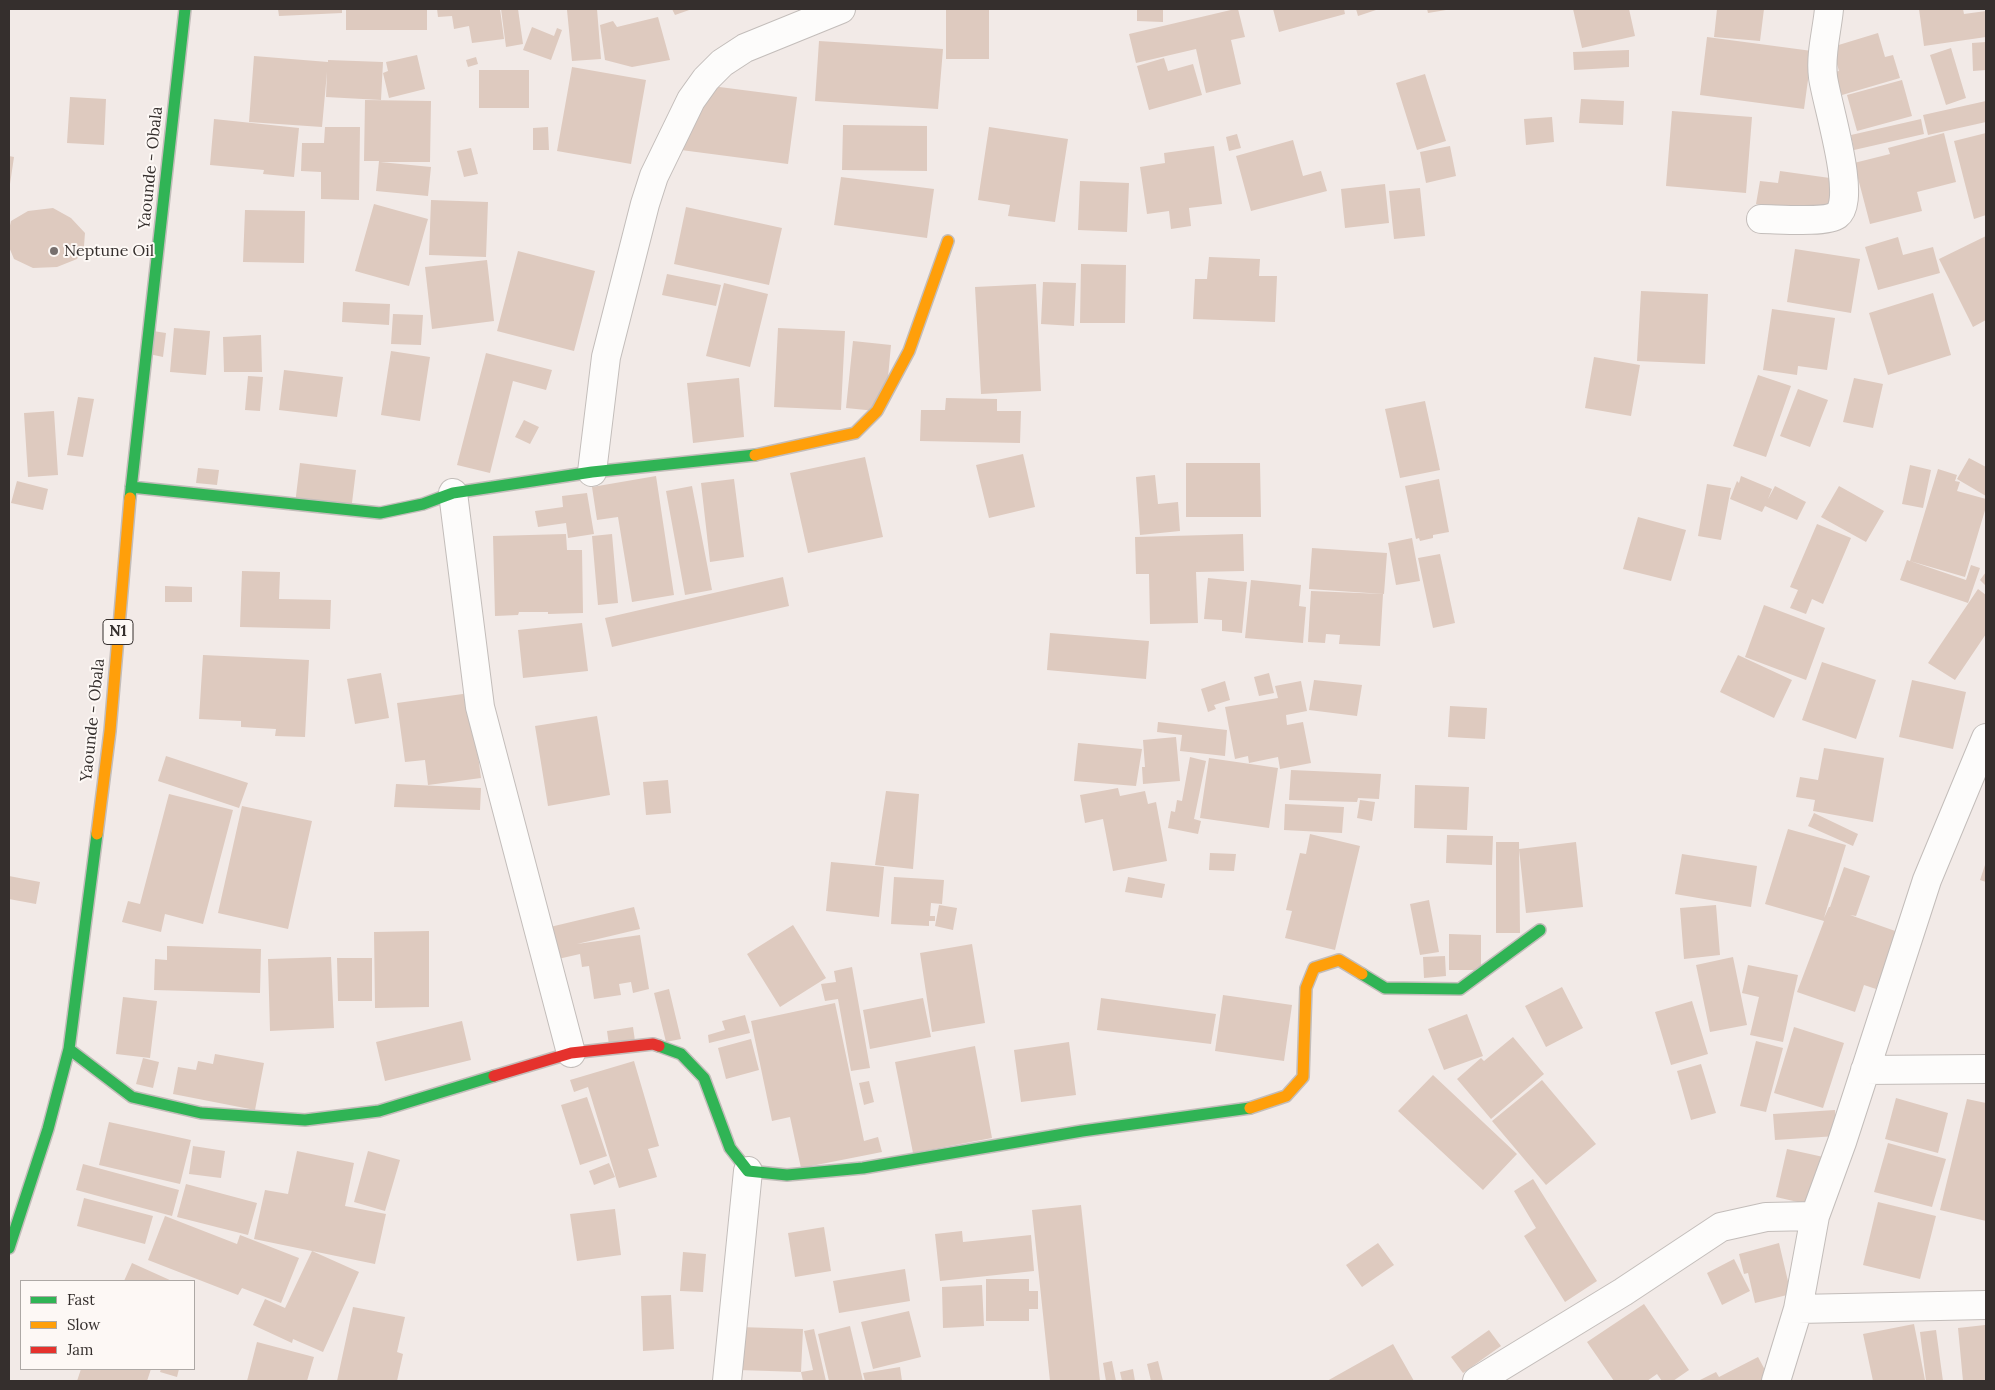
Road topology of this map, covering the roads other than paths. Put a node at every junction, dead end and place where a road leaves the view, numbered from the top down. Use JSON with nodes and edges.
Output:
{"nodes":[{"id":1,"x":185,"y":9,"type":"edge"},
{"id":2,"x":841,"y":9,"type":"edge"},
{"id":3,"x":1829,"y":9,"type":"edge"},
{"id":4,"x":1762,"y":219,"type":"dead end"},
{"id":5,"x":948,"y":241,"type":"dead end"},
{"id":6,"x":592,"y":472,"type":"junction"},
{"id":7,"x":132,"y":487,"type":"junction"},
{"id":8,"x":453,"y":493,"type":"junction"},
{"id":9,"x":1986,"y":738,"type":"edge"},
{"id":10,"x":1540,"y":930,"type":"dead end"},
{"id":11,"x":69,"y":1050,"type":"junction"},
{"id":12,"x":571,"y":1053,"type":"junction"},
{"id":13,"x":1986,"y":1069,"type":"edge"},
{"id":14,"x":1865,"y":1070,"type":"junction"},
{"id":15,"x":748,"y":1171,"type":"junction"},
{"id":16,"x":1815,"y":1216,"type":"junction"},
{"id":17,"x":9,"y":1248,"type":"edge"},
{"id":18,"x":1986,"y":1305,"type":"edge"},
{"id":19,"x":1798,"y":1309,"type":"junction"},
{"id":20,"x":727,"y":1381,"type":"edge"},
{"id":21,"x":1477,"y":1381,"type":"edge"},
{"id":22,"x":1776,"y":1381,"type":"edge"}],
"edges":[{"from":1,"to":7,"type":"main road","name":"Yaounde - Obala","number":"N1"},
{"from":2,"to":6,"type":"street"},
{"from":3,"to":4,"type":"street"},
{"from":5,"to":6,"type":"main road"},
{"from":6,"to":8,"type":"main road"},
{"from":7,"to":8,"type":"main road"},
{"from":7,"to":11,"type":"main road","name":"Yaounde - Obala","number":"N1"},
{"from":8,"to":12,"type":"street"},
{"from":9,"to":14,"type":"street"},
{"from":10,"to":15,"type":"main road"},
{"from":11,"to":12,"type":"main road"},
{"from":11,"to":17,"type":"main road","name":"Yaounde - Obala","number":"N1"},
{"from":12,"to":15,"type":"main road"},
{"from":13,"to":14,"type":"street"},
{"from":14,"to":16,"type":"street"},
{"from":15,"to":20,"type":"street"},
{"from":16,"to":19,"type":"street"},
{"from":16,"to":21,"type":"street"},
{"from":18,"to":19,"type":"street"},
{"from":19,"to":22,"type":"street"}]}
